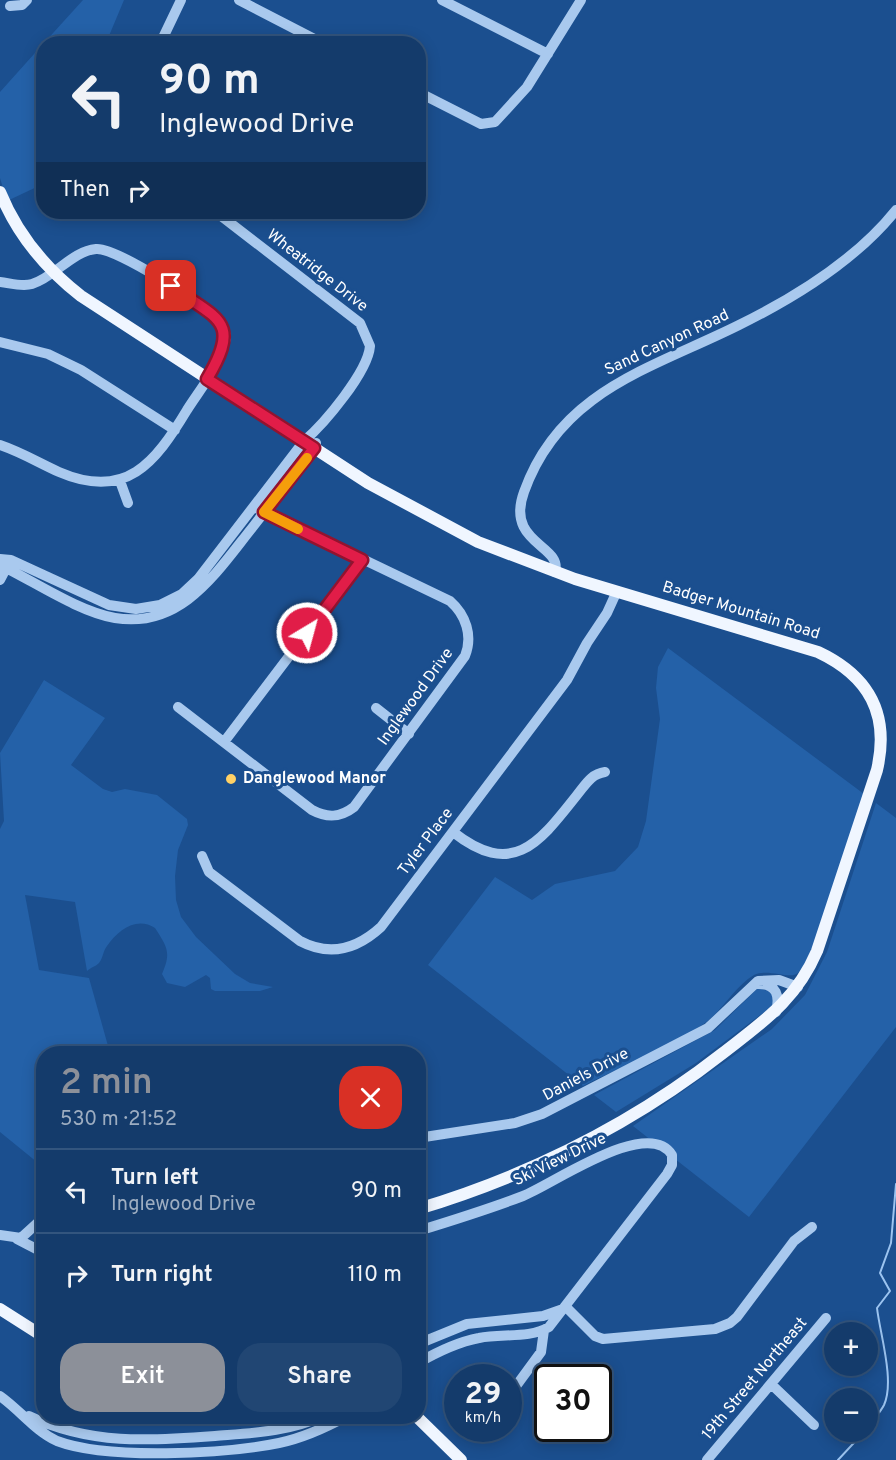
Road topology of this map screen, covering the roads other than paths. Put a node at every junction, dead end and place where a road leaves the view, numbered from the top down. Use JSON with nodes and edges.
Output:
{"nodes":[{"id":1,"x":27,"y":0,"type":"edge"},
{"id":2,"x":180,"y":0,"type":"edge"},
{"id":3,"x":238,"y":0,"type":"edge"},
{"id":4,"x":442,"y":0,"type":"edge"},
{"id":5,"x":581,"y":0,"type":"edge"},
{"id":6,"x":9,"y":6,"type":"dead end"},
{"id":7,"x":164,"y":36,"type":"edge"},
{"id":8,"x":308,"y":36,"type":"edge"},
{"id":9,"x":548,"y":54,"type":"junction"},
{"id":10,"x":426,"y":96,"type":"edge"},
{"id":11,"x":0,"y":192,"type":"edge"},
{"id":12,"x":896,"y":210,"type":"edge"},
{"id":13,"x":225,"y":219,"type":"edge"},
{"id":14,"x":52,"y":272,"type":"junction"},
{"id":15,"x":0,"y":282,"type":"edge"},
{"id":16,"x":0,"y":342,"type":"edge"},
{"id":17,"x":207,"y":379,"type":"junction"},
{"id":18,"x":175,"y":430,"type":"junction"},
{"id":19,"x":0,"y":445,"type":"edge"},
{"id":20,"x":309,"y":445,"type":"junction"},
{"id":21,"x":120,"y":481,"type":"junction"},
{"id":22,"x":128,"y":503,"type":"dead end"},
{"id":23,"x":259,"y":510,"type":"junction"},
{"id":24,"x":362,"y":560,"type":"junction"},
{"id":25,"x":4,"y":562,"type":"edge"},
{"id":26,"x":555,"y":572,"type":"junction"},
{"id":27,"x":0,"y":580,"type":"edge"},
{"id":28,"x":617,"y":591,"type":"junction"},
{"id":29,"x":178,"y":707,"type":"dead end"},
{"id":30,"x":376,"y":708,"type":"dead end"},
{"id":31,"x":409,"y":734,"type":"junction"},
{"id":32,"x":224,"y":742,"type":"junction"},
{"id":33,"x":605,"y":772,"type":"dead end"},
{"id":34,"x":453,"y":832,"type":"junction"},
{"id":35,"x":202,"y":856,"type":"dead end"},
{"id":36,"x":798,"y":987,"type":"junction"},
{"id":37,"x":746,"y":992,"type":"junction"},
{"id":38,"x":776,"y":1012,"type":"junction"},
{"id":39,"x":426,"y":1137,"type":"edge"},
{"id":40,"x":426,"y":1206,"type":"edge"},
{"id":41,"x":36,"y":1225,"type":"edge"},
{"id":42,"x":813,"y":1227,"type":"dead end"},
{"id":43,"x":426,"y":1228,"type":"edge"},
{"id":44,"x":0,"y":1235,"type":"edge"},
{"id":45,"x":17,"y":1239,"type":"junction"},
{"id":46,"x":36,"y":1249,"type":"edge"},
{"id":47,"x":566,"y":1307,"type":"junction"},
{"id":48,"x":0,"y":1309,"type":"edge"},
{"id":49,"x":826,"y":1318,"type":"dead end"},
{"id":50,"x":544,"y":1330,"type":"junction"},
{"id":51,"x":36,"y":1332,"type":"edge"},
{"id":52,"x":426,"y":1341,"type":"edge"},
{"id":53,"x":426,"y":1359,"type":"edge"},
{"id":54,"x":522,"y":1379,"type":"edge"},
{"id":55,"x":771,"y":1384,"type":"junction"},
{"id":56,"x":0,"y":1396,"type":"edge"},
{"id":57,"x":13,"y":1407,"type":"junction"},
{"id":58,"x":36,"y":1418,"type":"edge"},
{"id":59,"x":49,"y":1424,"type":"edge"},
{"id":60,"x":303,"y":1424,"type":"edge"},
{"id":61,"x":331,"y":1424,"type":"edge"},
{"id":62,"x":424,"y":1424,"type":"edge"},
{"id":63,"x":814,"y":1425,"type":"dead end"},
{"id":64,"x":461,"y":1460,"type":"edge"},
{"id":65,"x":707,"y":1460,"type":"edge"}],
"edges":[{"from":1,"to":6,"type":"street"},
{"from":2,"to":7,"type":"street"},
{"from":3,"to":8,"type":"street"},
{"from":4,"to":9,"type":"street"},
{"from":5,"to":9,"type":"street"},
{"from":9,"to":10,"type":"street"},
{"from":11,"to":14,"type":"main road","name":"Badger Mountain Road"},
{"from":12,"to":26,"type":"street","name":"Sand Canyon Road"},
{"from":13,"to":20,"type":"street","name":"Wheatridge Drive"},
{"from":14,"to":15,"type":"street"},
{"from":14,"to":17,"type":"main road","name":"Badger Mountain Road"},
{"from":14,"to":17,"type":"street"},
{"from":16,"to":18,"type":"street"},
{"from":17,"to":18,"type":"street"},
{"from":17,"to":20,"type":"main road","name":"Badger Mountain Road"},
{"from":18,"to":21,"type":"street"},
{"from":19,"to":21,"type":"street"},
{"from":20,"to":23,"type":"street"},
{"from":20,"to":26,"type":"main road","name":"Badger Mountain Road"},
{"from":21,"to":22,"type":"street"},
{"from":23,"to":24,"type":"street","name":"Inglewood Drive"},
{"from":23,"to":25,"type":"street"},
{"from":24,"to":31,"type":"street","name":"Inglewood Drive"},
{"from":24,"to":32,"type":"street"},
{"from":25,"to":27,"type":"street"},
{"from":26,"to":28,"type":"main road","name":"Badger Mountain Road"},
{"from":28,"to":34,"type":"street","name":"Tyler Place"},
{"from":28,"to":36,"type":"main road","name":"Badger Mountain Road"},
{"from":29,"to":32,"type":"street","name":"Inglewood Drive"},
{"from":30,"to":31,"type":"street"},
{"from":31,"to":32,"type":"street","name":"Inglewood Drive"},
{"from":33,"to":34,"type":"street"},
{"from":34,"to":35,"type":"street","name":"Tyler Place"},
{"from":36,"to":37,"type":"street","name":"Daniels Drive"},
{"from":36,"to":38,"type":"main road","name":"Badger Mountain Road"},
{"from":37,"to":38,"type":"street"},
{"from":37,"to":39,"type":"street","name":"Daniels Drive"},
{"from":38,"to":40,"type":"main road","name":"Badger Mountain Road"},
{"from":41,"to":45,"type":"street"},
{"from":42,"to":47,"type":"street"},
{"from":43,"to":47,"type":"street","name":"Ski View Drive"},
{"from":44,"to":45,"type":"street"},
{"from":45,"to":46,"type":"street"},
{"from":47,"to":50,"type":"street","name":"Ski View Drive"},
{"from":47,"to":52,"type":"street"},
{"from":48,"to":51,"type":"main road"},
{"from":49,"to":55,"type":"street","name":"19th Street Northeast"},
{"from":50,"to":53,"type":"street"},
{"from":50,"to":54,"type":"street"},
{"from":55,"to":63,"type":"street"},
{"from":55,"to":65,"type":"street","name":"19th Street Northeast"},
{"from":56,"to":57,"type":"street"},
{"from":57,"to":58,"type":"street"},
{"from":57,"to":61,"type":"street"},
{"from":59,"to":60,"type":"street"},
{"from":62,"to":64,"type":"main road"}]}
